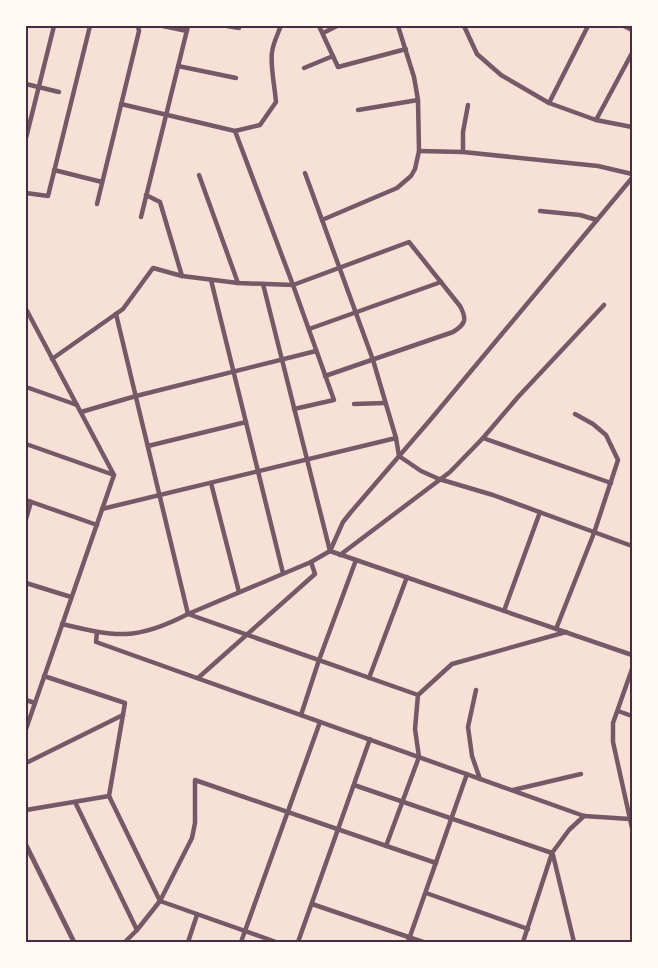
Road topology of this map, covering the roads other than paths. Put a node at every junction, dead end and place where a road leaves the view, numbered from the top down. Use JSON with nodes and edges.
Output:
{"nodes":[{"id":1,"x":54,"y":26,"type":"edge"},
{"id":2,"x":90,"y":26,"type":"edge"},
{"id":3,"x":138,"y":26,"type":"edge"},
{"id":4,"x":163,"y":26,"type":"edge"},
{"id":5,"x":227,"y":26,"type":"edge"},
{"id":6,"x":281,"y":26,"type":"edge"},
{"id":7,"x":319,"y":26,"type":"edge"},
{"id":8,"x":337,"y":26,"type":"edge"},
{"id":9,"x":398,"y":26,"type":"edge"},
{"id":10,"x":464,"y":26,"type":"edge"},
{"id":11,"x":472,"y":26,"type":"edge"},
{"id":12,"x":588,"y":26,"type":"edge"},
{"id":13,"x":624,"y":26,"type":"edge"},
{"id":14,"x":188,"y":28,"type":"edge"},
{"id":15,"x":239,"y":28,"type":"dead end"},
{"id":16,"x":633,"y":30,"type":"edge"},
{"id":17,"x":323,"y":33,"type":"junction"},
{"id":18,"x":468,"y":33,"type":"junction"},
{"id":19,"x":406,"y":49,"type":"junction"},
{"id":20,"x":633,"y":53,"type":"edge"},
{"id":21,"x":333,"y":56,"type":"junction"},
{"id":22,"x":178,"y":66,"type":"junction"},
{"id":23,"x":304,"y":68,"type":"dead end"},
{"id":24,"x":236,"y":78,"type":"dead end"},
{"id":25,"x":26,"y":84,"type":"edge"},
{"id":26,"x":38,"y":87,"type":"junction"},
{"id":27,"x":59,"y":92,"type":"dead end"},
{"id":28,"x":418,"y":100,"type":"junction"},
{"id":29,"x":549,"y":103,"type":"junction"},
{"id":30,"x":121,"y":104,"type":"junction"},
{"id":31,"x":468,"y":105,"type":"dead end"},
{"id":32,"x":358,"y":110,"type":"dead end"},
{"id":33,"x":166,"y":114,"type":"junction"},
{"id":34,"x":596,"y":120,"type":"junction"},
{"id":35,"x":633,"y":127,"type":"edge"},
{"id":36,"x":235,"y":131,"type":"junction"},
{"id":37,"x":26,"y":138,"type":"edge"},
{"id":38,"x":419,"y":151,"type":"junction"},
{"id":39,"x":463,"y":152,"type":"junction"},
{"id":40,"x":54,"y":170,"type":"junction"},
{"id":41,"x":305,"y":173,"type":"dead end"},
{"id":42,"x":199,"y":175,"type":"dead end"},
{"id":43,"x":633,"y":176,"type":"edge"},
{"id":44,"x":102,"y":182,"type":"junction"},
{"id":45,"x":26,"y":193,"type":"edge"},
{"id":46,"x":146,"y":195,"type":"junction"},
{"id":47,"x":97,"y":204,"type":"dead end"},
{"id":48,"x":540,"y":211,"type":"dead end"},
{"id":49,"x":141,"y":217,"type":"dead end"},
{"id":50,"x":322,"y":220,"type":"junction"},
{"id":51,"x":597,"y":220,"type":"junction"},
{"id":52,"x":339,"y":268,"type":"junction"},
{"id":53,"x":182,"y":276,"type":"junction"},
{"id":54,"x":212,"y":280,"type":"junction"},
{"id":55,"x":441,"y":282,"type":"junction"},
{"id":56,"x":238,"y":283,"type":"junction"},
{"id":57,"x":263,"y":284,"type":"junction"},
{"id":58,"x":293,"y":285,"type":"junction"},
{"id":59,"x":604,"y":306,"type":"dead end"},
{"id":60,"x":26,"y":309,"type":"edge"},
{"id":61,"x":355,"y":312,"type":"junction"},
{"id":62,"x":116,"y":314,"type":"junction"},
{"id":63,"x":309,"y":329,"type":"junction"},
{"id":64,"x":316,"y":351,"type":"junction"},
{"id":65,"x":52,"y":358,"type":"junction"},
{"id":66,"x":282,"y":360,"type":"junction"},
{"id":67,"x":373,"y":360,"type":"junction"},
{"id":68,"x":234,"y":372,"type":"junction"},
{"id":69,"x":326,"y":376,"type":"junction"},
{"id":70,"x":26,"y":387,"type":"edge"},
{"id":71,"x":136,"y":396,"type":"junction"},
{"id":72,"x":385,"y":403,"type":"junction"},
{"id":73,"x":354,"y":404,"type":"dead end"},
{"id":74,"x":77,"y":405,"type":"junction"},
{"id":75,"x":294,"y":409,"type":"junction"},
{"id":76,"x":81,"y":412,"type":"junction"},
{"id":77,"x":575,"y":414,"type":"dead end"},
{"id":78,"x":246,"y":422,"type":"junction"},
{"id":79,"x":396,"y":438,"type":"junction"},
{"id":80,"x":483,"y":438,"type":"junction"},
{"id":81,"x":26,"y":444,"type":"edge"},
{"id":82,"x":148,"y":446,"type":"junction"},
{"id":83,"x":399,"y":456,"type":"junction"},
{"id":84,"x":307,"y":460,"type":"junction"},
{"id":85,"x":258,"y":471,"type":"junction"},
{"id":86,"x":114,"y":474,"type":"junction"},
{"id":87,"x":439,"y":479,"type":"junction"},
{"id":88,"x":211,"y":483,"type":"junction"},
{"id":89,"x":611,"y":483,"type":"junction"},
{"id":90,"x":159,"y":495,"type":"junction"},
{"id":91,"x":28,"y":501,"type":"edge"},
{"id":92,"x":102,"y":509,"type":"junction"},
{"id":93,"x":540,"y":512,"type":"junction"},
{"id":94,"x":26,"y":519,"type":"edge"},
{"id":95,"x":97,"y":525,"type":"junction"},
{"id":96,"x":594,"y":533,"type":"junction"},
{"id":97,"x":633,"y":546,"type":"edge"},
{"id":98,"x":330,"y":551,"type":"junction"},
{"id":99,"x":340,"y":555,"type":"junction"},
{"id":100,"x":356,"y":560,"type":"junction"},
{"id":101,"x":311,"y":562,"type":"junction"},
{"id":102,"x":284,"y":573,"type":"junction"},
{"id":103,"x":406,"y":578,"type":"junction"},
{"id":104,"x":26,"y":583,"type":"edge"},
{"id":105,"x":238,"y":592,"type":"junction"},
{"id":106,"x":71,"y":597,"type":"junction"},
{"id":107,"x":504,"y":611,"type":"junction"},
{"id":108,"x":188,"y":614,"type":"junction"},
{"id":109,"x":62,"y":624,"type":"junction"},
{"id":110,"x":556,"y":629,"type":"junction"},
{"id":111,"x":97,"y":632,"type":"junction"},
{"id":112,"x":566,"y":632,"type":"junction"},
{"id":113,"x":246,"y":635,"type":"junction"},
{"id":114,"x":633,"y":655,"type":"edge"},
{"id":115,"x":318,"y":660,"type":"junction"},
{"id":116,"x":633,"y":669,"type":"edge"},
{"id":117,"x":44,"y":676,"type":"junction"},
{"id":118,"x":198,"y":678,"type":"junction"},
{"id":119,"x":369,"y":678,"type":"junction"},
{"id":120,"x":476,"y":690,"type":"dead end"},
{"id":121,"x":418,"y":695,"type":"junction"},
{"id":122,"x":26,"y":700,"type":"edge"},
{"id":123,"x":35,"y":703,"type":"junction"},
{"id":124,"x":618,"y":711,"type":"junction"},
{"id":125,"x":123,"y":715,"type":"junction"},
{"id":126,"x":301,"y":715,"type":"junction"},
{"id":127,"x":633,"y":716,"type":"edge"},
{"id":128,"x":320,"y":722,"type":"junction"},
{"id":129,"x":26,"y":729,"type":"edge"},
{"id":130,"x":370,"y":739,"type":"junction"},
{"id":131,"x":418,"y":757,"type":"junction"},
{"id":132,"x":26,"y":764,"type":"edge"},
{"id":133,"x":467,"y":774,"type":"junction"},
{"id":134,"x":581,"y":774,"type":"dead end"},
{"id":135,"x":480,"y":778,"type":"junction"},
{"id":136,"x":354,"y":785,"type":"junction"},
{"id":137,"x":513,"y":790,"type":"junction"},
{"id":138,"x":109,"y":796,"type":"junction"},
{"id":139,"x":75,"y":802,"type":"junction"},
{"id":140,"x":403,"y":802,"type":"junction"},
{"id":141,"x":26,"y":810,"type":"edge"},
{"id":142,"x":288,"y":812,"type":"junction"},
{"id":143,"x":584,"y":816,"type":"junction"},
{"id":144,"x":452,"y":819,"type":"junction"},
{"id":145,"x":630,"y":819,"type":"junction"},
{"id":146,"x":633,"y":828,"type":"edge"},
{"id":147,"x":338,"y":830,"type":"junction"},
{"id":148,"x":26,"y":845,"type":"edge"},
{"id":149,"x":386,"y":846,"type":"junction"},
{"id":150,"x":552,"y":853,"type":"junction"},
{"id":151,"x":436,"y":863,"type":"junction"},
{"id":152,"x":426,"y":893,"type":"junction"},
{"id":153,"x":160,"y":902,"type":"junction"},
{"id":154,"x":312,"y":904,"type":"junction"},
{"id":155,"x":197,"y":915,"type":"junction"},
{"id":156,"x":528,"y":929,"type":"junction"},
{"id":157,"x":137,"y":930,"type":"junction"},
{"id":158,"x":245,"y":932,"type":"junction"},
{"id":159,"x":409,"y":940,"type":"edge"},
{"id":160,"x":74,"y":942,"type":"edge"},
{"id":161,"x":125,"y":942,"type":"edge"},
{"id":162,"x":188,"y":942,"type":"edge"},
{"id":163,"x":242,"y":942,"type":"edge"},
{"id":164,"x":276,"y":942,"type":"edge"},
{"id":165,"x":298,"y":942,"type":"edge"},
{"id":166,"x":423,"y":942,"type":"edge"},
{"id":167,"x":523,"y":942,"type":"edge"},
{"id":168,"x":574,"y":942,"type":"edge"}],
"edges":[{"from":1,"to":26,"type":"street"},
{"from":2,"to":40,"type":"street"},
{"from":3,"to":30,"type":"street"},
{"from":4,"to":14,"type":"street"},
{"from":5,"to":15,"type":"street"},
{"from":6,"to":36,"type":"street"},
{"from":7,"to":17,"type":"street"},
{"from":8,"to":17,"type":"street"},
{"from":9,"to":19,"type":"street"},
{"from":10,"to":18,"type":"street"},
{"from":11,"to":18,"type":"street"},
{"from":12,"to":29,"type":"street"},
{"from":13,"to":16,"type":"street"},
{"from":14,"to":22,"type":"street"},
{"from":17,"to":21,"type":"street"},
{"from":18,"to":29,"type":"street"},
{"from":19,"to":21,"type":"street"},
{"from":19,"to":28,"type":"street"},
{"from":20,"to":34,"type":"street"},
{"from":21,"to":23,"type":"street"},
{"from":22,"to":24,"type":"street"},
{"from":22,"to":33,"type":"street"},
{"from":25,"to":26,"type":"street"},
{"from":26,"to":27,"type":"street"},
{"from":26,"to":37,"type":"street"},
{"from":28,"to":32,"type":"street"},
{"from":28,"to":38,"type":"street"},
{"from":29,"to":34,"type":"street"},
{"from":30,"to":33,"type":"street"},
{"from":30,"to":44,"type":"street"},
{"from":31,"to":39,"type":"street"},
{"from":33,"to":36,"type":"street"},
{"from":33,"to":46,"type":"street"},
{"from":34,"to":35,"type":"street"},
{"from":36,"to":58,"type":"street"},
{"from":38,"to":39,"type":"street"},
{"from":38,"to":50,"type":"street"},
{"from":39,"to":43,"type":"street"},
{"from":40,"to":44,"type":"street"},
{"from":40,"to":45,"type":"street"},
{"from":41,"to":50,"type":"street"},
{"from":42,"to":56,"type":"street"},
{"from":43,"to":51,"type":"street"},
{"from":44,"to":47,"type":"street"},
{"from":46,"to":49,"type":"street"},
{"from":46,"to":53,"type":"street"},
{"from":48,"to":51,"type":"street"},
{"from":50,"to":52,"type":"street"},
{"from":51,"to":83,"type":"street"},
{"from":52,"to":55,"type":"street"},
{"from":52,"to":58,"type":"street"},
{"from":52,"to":61,"type":"street"},
{"from":53,"to":54,"type":"street"},
{"from":53,"to":62,"type":"street"},
{"from":54,"to":56,"type":"street"},
{"from":54,"to":68,"type":"street"},
{"from":55,"to":61,"type":"street"},
{"from":55,"to":67,"type":"street"},
{"from":56,"to":57,"type":"street"},
{"from":57,"to":58,"type":"street"},
{"from":57,"to":66,"type":"street"},
{"from":58,"to":63,"type":"street"},
{"from":59,"to":80,"type":"street"},
{"from":60,"to":65,"type":"street"},
{"from":61,"to":63,"type":"street"},
{"from":61,"to":67,"type":"street"},
{"from":62,"to":65,"type":"street"},
{"from":62,"to":71,"type":"street"},
{"from":63,"to":64,"type":"street"},
{"from":64,"to":66,"type":"street"},
{"from":64,"to":69,"type":"street"},
{"from":65,"to":74,"type":"street"},
{"from":66,"to":68,"type":"street"},
{"from":66,"to":75,"type":"street"},
{"from":67,"to":69,"type":"street"},
{"from":67,"to":72,"type":"street"},
{"from":68,"to":71,"type":"street"},
{"from":68,"to":78,"type":"street"},
{"from":69,"to":75,"type":"street"},
{"from":70,"to":74,"type":"street"},
{"from":71,"to":76,"type":"street"},
{"from":71,"to":82,"type":"street"},
{"from":72,"to":73,"type":"street"},
{"from":72,"to":79,"type":"street"},
{"from":74,"to":76,"type":"street"},
{"from":75,"to":84,"type":"street"},
{"from":76,"to":86,"type":"street"},
{"from":77,"to":89,"type":"street"},
{"from":78,"to":82,"type":"street"},
{"from":78,"to":85,"type":"street"},
{"from":79,"to":83,"type":"street"},
{"from":79,"to":84,"type":"street"},
{"from":80,"to":87,"type":"street"},
{"from":80,"to":89,"type":"street"},
{"from":81,"to":86,"type":"street"},
{"from":82,"to":90,"type":"street"},
{"from":83,"to":87,"type":"street"},
{"from":83,"to":98,"type":"street"},
{"from":84,"to":85,"type":"street"},
{"from":84,"to":98,"type":"street"},
{"from":85,"to":88,"type":"street"},
{"from":85,"to":102,"type":"street"},
{"from":86,"to":92,"type":"street"},
{"from":87,"to":93,"type":"street"},
{"from":87,"to":99,"type":"street"},
{"from":88,"to":90,"type":"street"},
{"from":88,"to":105,"type":"street"},
{"from":89,"to":96,"type":"street"},
{"from":90,"to":92,"type":"street"},
{"from":90,"to":108,"type":"street"},
{"from":91,"to":94,"type":"street"},
{"from":91,"to":95,"type":"street"},
{"from":92,"to":95,"type":"street"},
{"from":93,"to":96,"type":"street"},
{"from":93,"to":107,"type":"street"},
{"from":95,"to":106,"type":"street"},
{"from":96,"to":97,"type":"street"},
{"from":96,"to":110,"type":"street"},
{"from":98,"to":99,"type":"street"},
{"from":98,"to":101,"type":"street"},
{"from":99,"to":100,"type":"street"},
{"from":100,"to":103,"type":"street"},
{"from":100,"to":115,"type":"street"},
{"from":101,"to":102,"type":"street"},
{"from":101,"to":113,"type":"street"},
{"from":102,"to":105,"type":"street"},
{"from":103,"to":107,"type":"street"},
{"from":103,"to":119,"type":"street"},
{"from":104,"to":106,"type":"street"},
{"from":105,"to":108,"type":"street"},
{"from":106,"to":109,"type":"street"},
{"from":107,"to":110,"type":"street"},
{"from":108,"to":111,"type":"street"},
{"from":108,"to":113,"type":"street"},
{"from":109,"to":111,"type":"street"},
{"from":109,"to":117,"type":"street"},
{"from":110,"to":112,"type":"street"},
{"from":111,"to":118,"type":"street"},
{"from":112,"to":114,"type":"street"},
{"from":112,"to":121,"type":"street"},
{"from":113,"to":115,"type":"street"},
{"from":113,"to":118,"type":"street"},
{"from":115,"to":119,"type":"street"},
{"from":115,"to":126,"type":"street"},
{"from":116,"to":124,"type":"street"},
{"from":117,"to":123,"type":"street"},
{"from":117,"to":125,"type":"street"},
{"from":118,"to":126,"type":"street"},
{"from":119,"to":121,"type":"street"},
{"from":120,"to":135,"type":"street"},
{"from":121,"to":131,"type":"street"},
{"from":122,"to":123,"type":"street"},
{"from":123,"to":129,"type":"street"},
{"from":124,"to":127,"type":"street"},
{"from":124,"to":145,"type":"street"},
{"from":125,"to":132,"type":"street"},
{"from":125,"to":138,"type":"street"},
{"from":126,"to":128,"type":"street"},
{"from":128,"to":130,"type":"street"},
{"from":128,"to":142,"type":"street"},
{"from":130,"to":131,"type":"street"},
{"from":130,"to":136,"type":"street"},
{"from":131,"to":133,"type":"street"},
{"from":131,"to":140,"type":"street"},
{"from":133,"to":135,"type":"street"},
{"from":133,"to":144,"type":"street"},
{"from":134,"to":137,"type":"street"},
{"from":135,"to":137,"type":"street"},
{"from":136,"to":140,"type":"street"},
{"from":136,"to":147,"type":"street"},
{"from":137,"to":143,"type":"street"},
{"from":138,"to":139,"type":"street"},
{"from":138,"to":153,"type":"street"},
{"from":139,"to":141,"type":"street"},
{"from":139,"to":157,"type":"street"},
{"from":140,"to":144,"type":"street"},
{"from":140,"to":149,"type":"street"},
{"from":142,"to":147,"type":"street"},
{"from":142,"to":153,"type":"street"},
{"from":142,"to":158,"type":"street"},
{"from":143,"to":145,"type":"street"},
{"from":143,"to":150,"type":"street"},
{"from":144,"to":150,"type":"street"},
{"from":144,"to":151,"type":"street"},
{"from":145,"to":146,"type":"street"},
{"from":147,"to":149,"type":"street"},
{"from":147,"to":154,"type":"street"},
{"from":148,"to":160,"type":"street"},
{"from":149,"to":151,"type":"street"},
{"from":150,"to":156,"type":"street"},
{"from":150,"to":168,"type":"street"},
{"from":151,"to":152,"type":"street"},
{"from":152,"to":156,"type":"street"},
{"from":152,"to":159,"type":"street"},
{"from":153,"to":155,"type":"street"},
{"from":153,"to":157,"type":"street"},
{"from":154,"to":159,"type":"street"},
{"from":154,"to":165,"type":"street"},
{"from":155,"to":158,"type":"street"},
{"from":155,"to":162,"type":"street"},
{"from":156,"to":167,"type":"street"},
{"from":157,"to":161,"type":"street"},
{"from":158,"to":163,"type":"street"},
{"from":158,"to":164,"type":"street"},
{"from":159,"to":166,"type":"street"}]}
